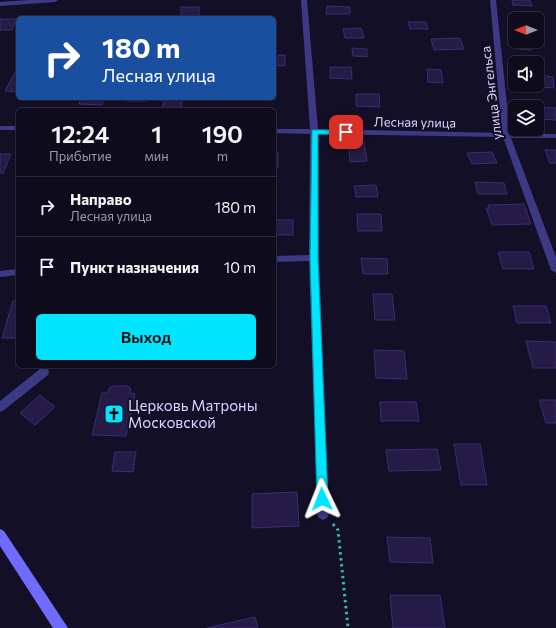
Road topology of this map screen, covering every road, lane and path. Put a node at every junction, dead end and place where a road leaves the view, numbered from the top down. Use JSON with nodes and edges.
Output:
{"nodes":[{"id":1,"x":55,"y":0,"type":"edge"},
{"id":2,"x":304,"y":0,"type":"edge"},
{"id":3,"x":493,"y":0,"type":"edge"},
{"id":4,"x":0,"y":4,"type":"edge"},
{"id":5,"x":0,"y":128,"type":"edge"},
{"id":6,"x":16,"y":128,"type":"edge"},
{"id":7,"x":276,"y":131,"type":"edge"},
{"id":8,"x":314,"y":132,"type":"junction"},
{"id":9,"x":506,"y":136,"type":"junction"},
{"id":10,"x":556,"y":136,"type":"edge"},
{"id":11,"x":314,"y":258,"type":"junction"},
{"id":12,"x":276,"y":259,"type":"edge"},
{"id":13,"x":556,"y":270,"type":"edge"},
{"id":14,"x":16,"y":272,"type":"edge"},
{"id":15,"x":0,"y":274,"type":"edge"},
{"id":16,"x":44,"y":372,"type":"dead end"},
{"id":17,"x":0,"y":407,"type":"edge"},
{"id":18,"x":323,"y":514,"type":"joint"},
{"id":19,"x":0,"y":535,"type":"edge"},
{"id":20,"x":61,"y":628,"type":"edge"},
{"id":21,"x":348,"y":628,"type":"edge"}],
"edges":[{"from":1,"to":4,"type":"street"},
{"from":2,"to":8,"type":"street"},
{"from":3,"to":9,"type":"street","name":"улица Энгельса"},
{"from":5,"to":6,"type":"street"},
{"from":7,"to":8,"type":"street","name":"Лесная улица"},
{"from":8,"to":9,"type":"street","name":"Лесная улица"},
{"from":8,"to":11,"type":"street"},
{"from":9,"to":10,"type":"street","name":"Лесная улица"},
{"from":9,"to":13,"type":"street","name":"улица Энгельса"},
{"from":11,"to":12,"type":"street"},
{"from":11,"to":18,"type":"street"},
{"from":14,"to":15,"type":"street"},
{"from":16,"to":17,"type":"street"},
{"from":18,"to":21,"type":"path"},
{"from":19,"to":20,"type":"street"}]}
